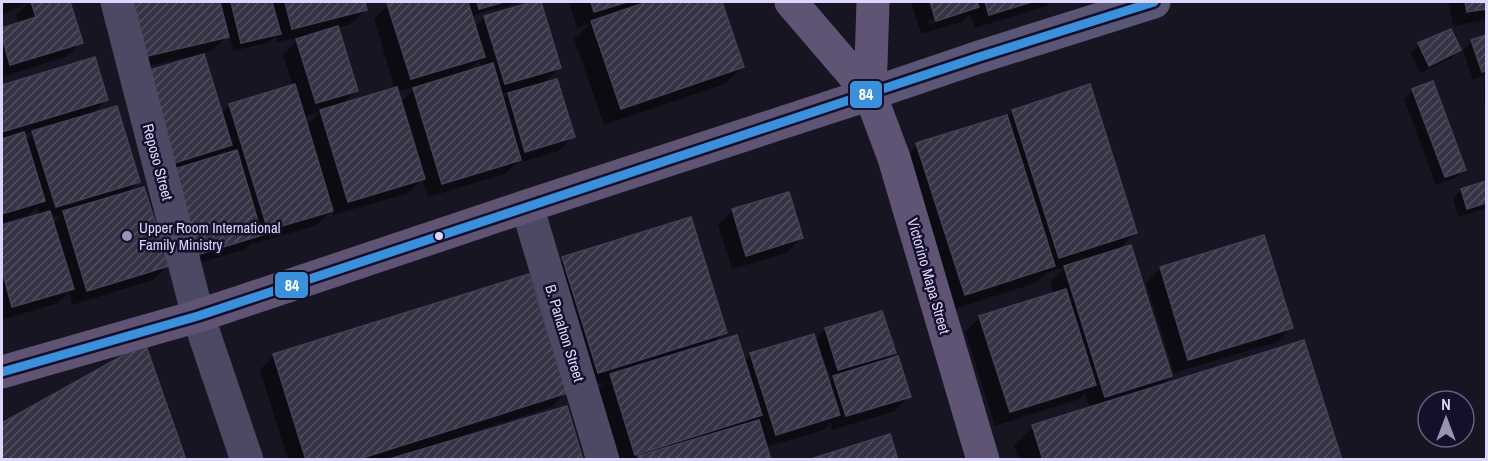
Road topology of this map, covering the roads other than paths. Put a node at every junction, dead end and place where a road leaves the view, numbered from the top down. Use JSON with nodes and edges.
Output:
{"nodes":[{"id":1,"x":117,"y":2,"type":"edge"},
{"id":2,"x":791,"y":2,"type":"edge"},
{"id":3,"x":873,"y":2,"type":"edge"},
{"id":4,"x":1154,"y":2,"type":"edge"},
{"id":5,"x":870,"y":94,"type":"junction"},
{"id":6,"x":527,"y":206,"type":"junction"},
{"id":7,"x":198,"y":316,"type":"junction"},
{"id":8,"x":2,"y":372,"type":"edge"},
{"id":9,"x":247,"y":459,"type":"edge"},
{"id":10,"x":603,"y":459,"type":"edge"},
{"id":11,"x":983,"y":459,"type":"edge"}],
"edges":[{"from":1,"to":7,"type":"street","name":"Reposo Street"},
{"from":2,"to":5,"type":"main road","name":"Victorino Mapa Street"},
{"from":3,"to":5,"type":"main road","name":"Victorino Mapa Street"},
{"from":4,"to":5,"type":"main road"},
{"from":5,"to":6,"type":"main road"},
{"from":5,"to":11,"type":"main road","name":"Victorino Mapa Street"},
{"from":6,"to":7,"type":"main road"},
{"from":6,"to":10,"type":"street","name":"B. Panahon Street"},
{"from":7,"to":8,"type":"main road"},
{"from":7,"to":9,"type":"street","name":"Reposo Street"}]}
